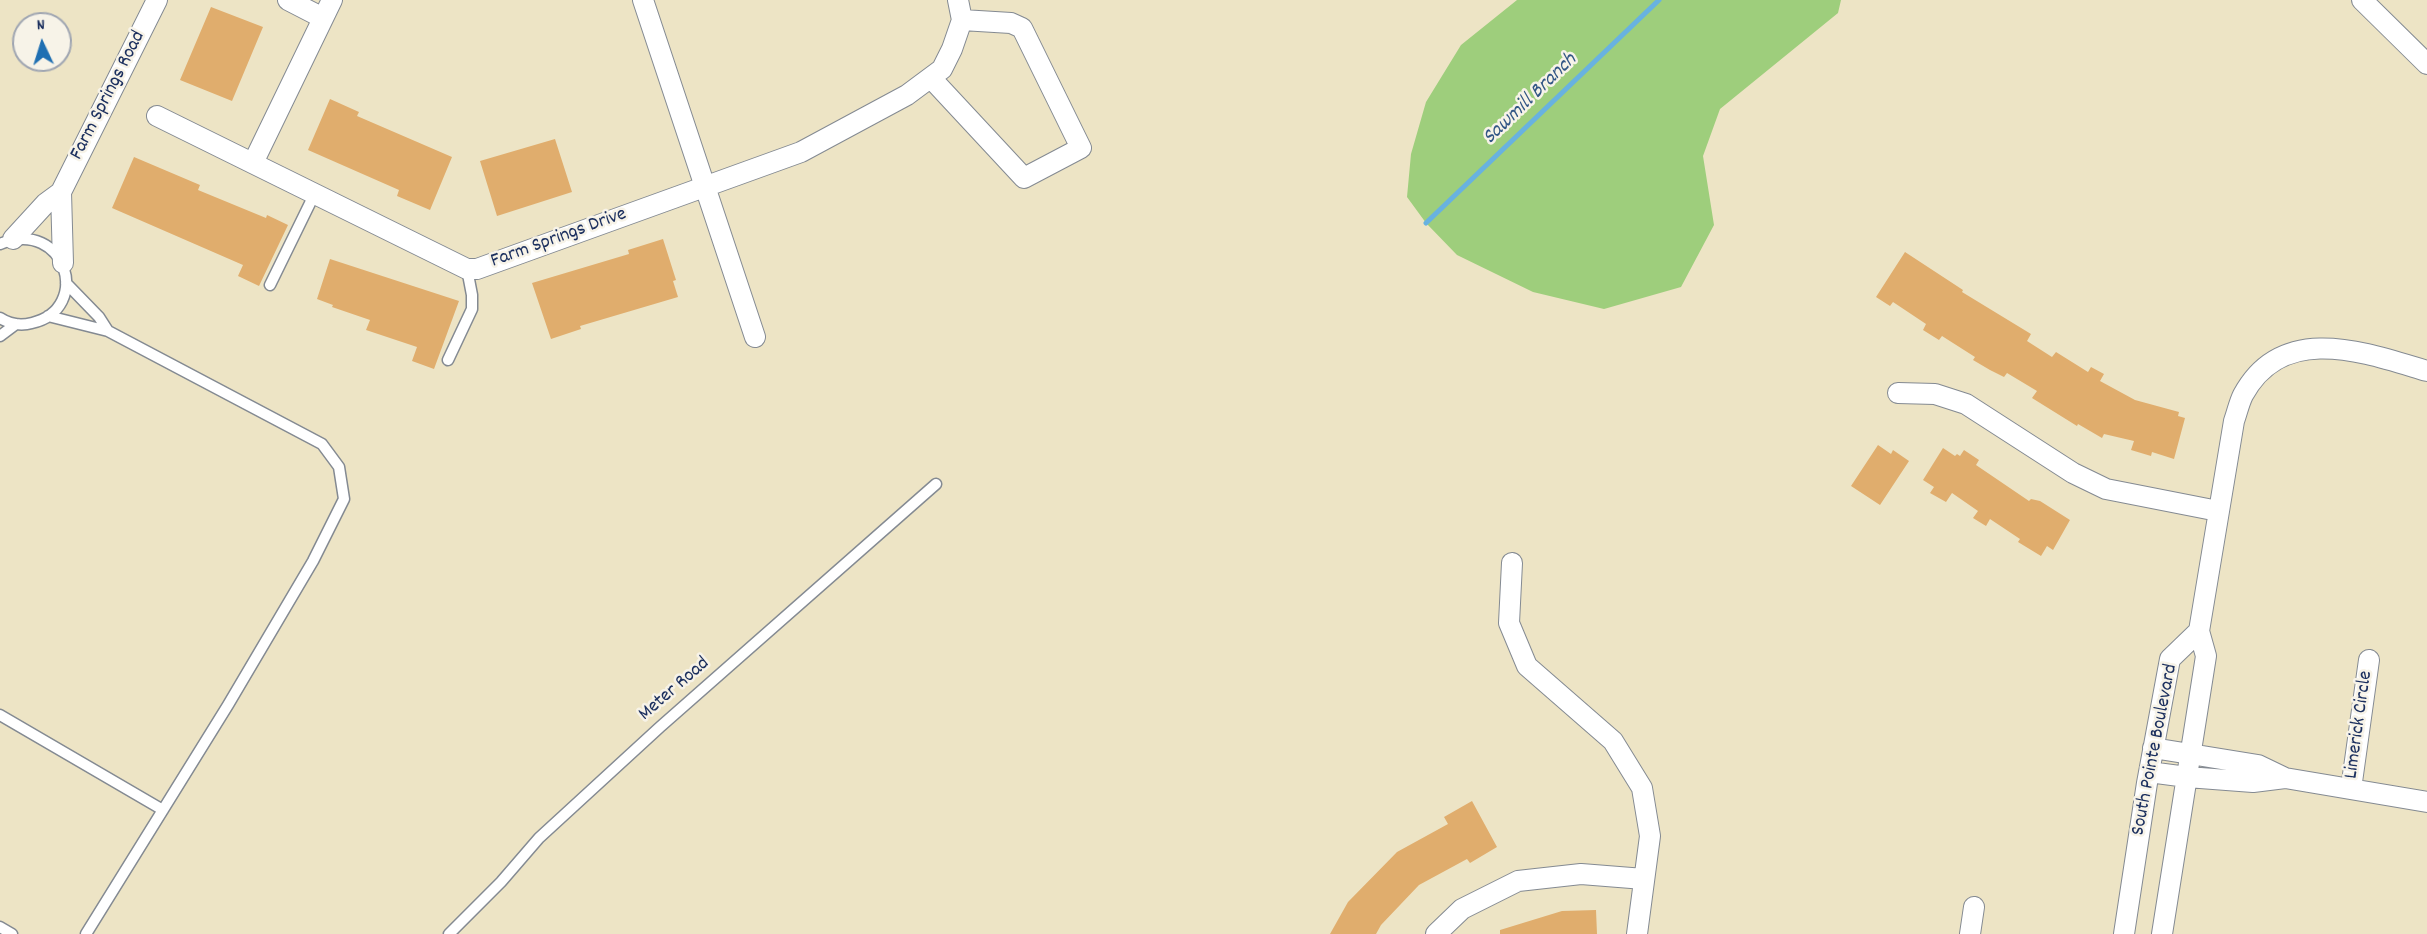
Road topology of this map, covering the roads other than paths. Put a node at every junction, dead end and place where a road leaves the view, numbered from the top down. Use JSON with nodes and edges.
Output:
{"nodes":[{"id":1,"x":157,"y":0,"type":"edge"},
{"id":2,"x":288,"y":0,"type":"edge"},
{"id":3,"x":332,"y":0,"type":"edge"},
{"id":4,"x":643,"y":0,"type":"edge"},
{"id":5,"x":958,"y":0,"type":"edge"},
{"id":6,"x":2362,"y":0,"type":"edge"},
{"id":7,"x":323,"y":18,"type":"junction"},
{"id":8,"x":962,"y":20,"type":"junction"},
{"id":9,"x":2427,"y":64,"type":"edge"},
{"id":10,"x":931,"y":78,"type":"junction"},
{"id":11,"x":157,"y":116,"type":"dead end"},
{"id":12,"x":253,"y":163,"type":"junction"},
{"id":13,"x":705,"y":186,"type":"junction"},
{"id":14,"x":61,"y":192,"type":"junction"},
{"id":15,"x":315,"y":193,"type":"junction"},
{"id":16,"x":3,"y":243,"type":"edge"},
{"id":17,"x":63,"y":263,"type":"junction"},
{"id":18,"x":467,"y":268,"type":"junction"},
{"id":19,"x":66,"y":283,"type":"junction"},
{"id":20,"x":270,"y":285,"type":"dead end"},
{"id":21,"x":48,"y":316,"type":"junction"},
{"id":22,"x":0,"y":318,"type":"edge"},
{"id":23,"x":16,"y":324,"type":"junction"},
{"id":24,"x":108,"y":331,"type":"junction"},
{"id":25,"x":0,"y":336,"type":"edge"},
{"id":26,"x":755,"y":337,"type":"dead end"},
{"id":27,"x":448,"y":360,"type":"dead end"},
{"id":28,"x":2427,"y":371,"type":"edge"},
{"id":29,"x":1898,"y":393,"type":"dead end"},
{"id":30,"x":936,"y":484,"type":"dead end"},
{"id":31,"x":2218,"y":511,"type":"junction"},
{"id":32,"x":1512,"y":563,"type":"dead end"},
{"id":33,"x":2199,"y":631,"type":"junction"},
{"id":34,"x":2369,"y":660,"type":"dead end"},
{"id":35,"x":0,"y":715,"type":"edge"},
{"id":36,"x":2153,"y":748,"type":"junction"},
{"id":37,"x":2191,"y":755,"type":"junction"},
{"id":38,"x":2149,"y":772,"type":"junction"},
{"id":39,"x":2187,"y":777,"type":"junction"},
{"id":40,"x":2284,"y":778,"type":"junction"},
{"id":41,"x":2351,"y":789,"type":"junction"},
{"id":42,"x":2427,"y":802,"type":"edge"},
{"id":43,"x":163,"y":810,"type":"junction"},
{"id":44,"x":1644,"y":879,"type":"junction"},
{"id":45,"x":1974,"y":907,"type":"dead end"},
{"id":46,"x":0,"y":927,"type":"edge"},
{"id":47,"x":12,"y":934,"type":"edge"},
{"id":48,"x":86,"y":934,"type":"edge"},
{"id":49,"x":448,"y":934,"type":"edge"},
{"id":50,"x":1436,"y":934,"type":"edge"},
{"id":51,"x":1637,"y":934,"type":"edge"},
{"id":52,"x":1970,"y":934,"type":"edge"},
{"id":53,"x":2124,"y":934,"type":"edge"},
{"id":54,"x":2162,"y":934,"type":"edge"}],
"edges":[{"from":1,"to":14,"type":"street","name":"Farm Springs Road"},
{"from":2,"to":7,"type":"street"},
{"from":3,"to":7,"type":"street"},
{"from":4,"to":13,"type":"street"},
{"from":5,"to":8,"type":"street","name":"Farm Springs Drive"},
{"from":6,"to":9,"type":"street"},
{"from":7,"to":12,"type":"street"},
{"from":8,"to":10,"type":"street","name":"Farm Springs Drive"},
{"from":8,"to":10,"type":"street"},
{"from":10,"to":13,"type":"street","name":"Farm Springs Drive"},
{"from":11,"to":12,"type":"street","name":"Farm Springs Drive"},
{"from":12,"to":15,"type":"street","name":"Farm Springs Drive"},
{"from":13,"to":18,"type":"street","name":"Farm Springs Drive"},
{"from":13,"to":26,"type":"street"},
{"from":14,"to":16,"type":"street","name":"Farm Springs Road"},
{"from":14,"to":17,"type":"street","name":"Farm Springs Road"},
{"from":15,"to":18,"type":"street","name":"Farm Springs Drive"},
{"from":15,"to":20,"type":"lane"},
{"from":16,"to":17,"type":"lane"},
{"from":17,"to":19,"type":"lane"},
{"from":18,"to":27,"type":"lane"},
{"from":19,"to":21,"type":"lane"},
{"from":19,"to":24,"type":"lane"},
{"from":21,"to":23,"type":"lane"},
{"from":21,"to":24,"type":"lane"},
{"from":22,"to":23,"type":"lane"},
{"from":23,"to":25,"type":"lane"},
{"from":24,"to":43,"type":"lane"},
{"from":28,"to":31,"type":"street"},
{"from":29,"to":31,"type":"street"},
{"from":30,"to":49,"type":"lane","name":"Meter Road"},
{"from":31,"to":33,"type":"street"},
{"from":32,"to":44,"type":"street"},
{"from":33,"to":36,"type":"street","name":"South Pointe Boulevard"},
{"from":33,"to":37,"type":"street","name":"South Pointe Boulevard"},
{"from":34,"to":41,"type":"street","name":"Limerick Circle"},
{"from":35,"to":43,"type":"lane"},
{"from":36,"to":37,"type":"street"},
{"from":36,"to":38,"type":"street","name":"South Pointe Boulevard"},
{"from":37,"to":39,"type":"street","name":"South Pointe Boulevard"},
{"from":37,"to":40,"type":"street"},
{"from":38,"to":39,"type":"street"},
{"from":38,"to":53,"type":"street","name":"South Pointe Boulevard"},
{"from":39,"to":40,"type":"street"},
{"from":39,"to":54,"type":"street","name":"South Pointe Boulevard"},
{"from":40,"to":41,"type":"street"},
{"from":41,"to":42,"type":"street"},
{"from":43,"to":48,"type":"lane"},
{"from":44,"to":50,"type":"street"},
{"from":44,"to":51,"type":"street"},
{"from":45,"to":52,"type":"street"},
{"from":46,"to":47,"type":"lane"}]}
